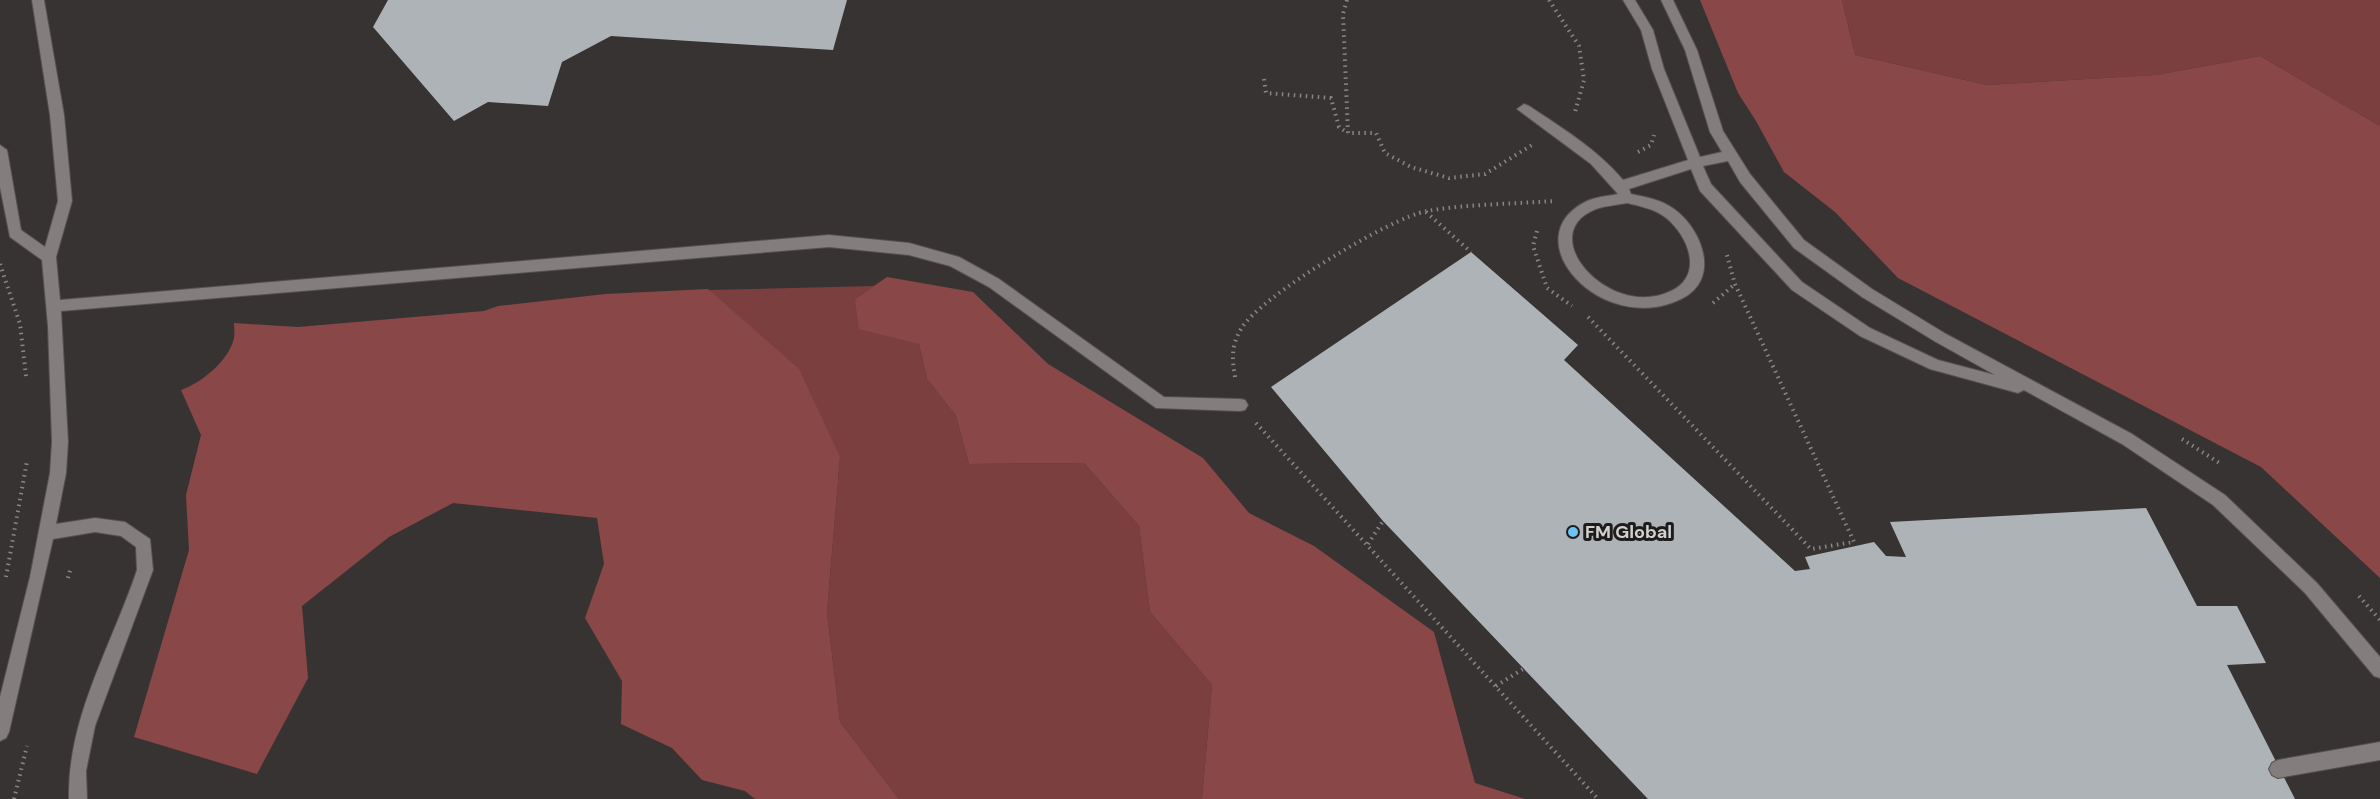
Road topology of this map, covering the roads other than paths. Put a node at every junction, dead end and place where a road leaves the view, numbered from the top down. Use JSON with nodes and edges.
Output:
{"nodes":[{"id":1,"x":38,"y":0,"type":"edge"},
{"id":2,"x":1629,"y":0,"type":"edge"},
{"id":3,"x":1667,"y":0,"type":"edge"},
{"id":4,"x":1524,"y":109,"type":"dead end"},
{"id":5,"x":0,"y":150,"type":"edge"},
{"id":6,"x":1731,"y":155,"type":"junction"},
{"id":7,"x":1695,"y":163,"type":"junction"},
{"id":8,"x":1624,"y":192,"type":"junction"},
{"id":9,"x":49,"y":257,"type":"junction"},
{"id":10,"x":53,"y":306,"type":"junction"},
{"id":11,"x":2044,"y":393,"type":"junction"},
{"id":12,"x":1240,"y":405,"type":"road end"},
{"id":13,"x":46,"y":533,"type":"junction"},
{"id":14,"x":2380,"y":670,"type":"edge"},
{"id":15,"x":0,"y":732,"type":"edge"},
{"id":16,"x":2380,"y":751,"type":"edge"},
{"id":17,"x":2278,"y":769,"type":"dead end"},
{"id":18,"x":78,"y":799,"type":"edge"}],
"edges":[{"from":1,"to":9,"type":"lane"},
{"from":2,"to":7,"type":"lane"},
{"from":3,"to":6,"type":"lane"},
{"from":4,"to":8,"type":"lane"},
{"from":5,"to":9,"type":"lane"},
{"from":6,"to":7,"type":"lane"},
{"from":6,"to":11,"type":"lane"},
{"from":7,"to":8,"type":"lane"},
{"from":7,"to":11,"type":"lane"},
{"from":8,"to":8,"type":"lane"},
{"from":9,"to":10,"type":"lane"},
{"from":10,"to":12,"type":"lane"},
{"from":10,"to":13,"type":"lane"},
{"from":11,"to":14,"type":"lane"},
{"from":13,"to":15,"type":"lane"},
{"from":13,"to":18,"type":"lane"},
{"from":16,"to":17,"type":"lane"}]}
